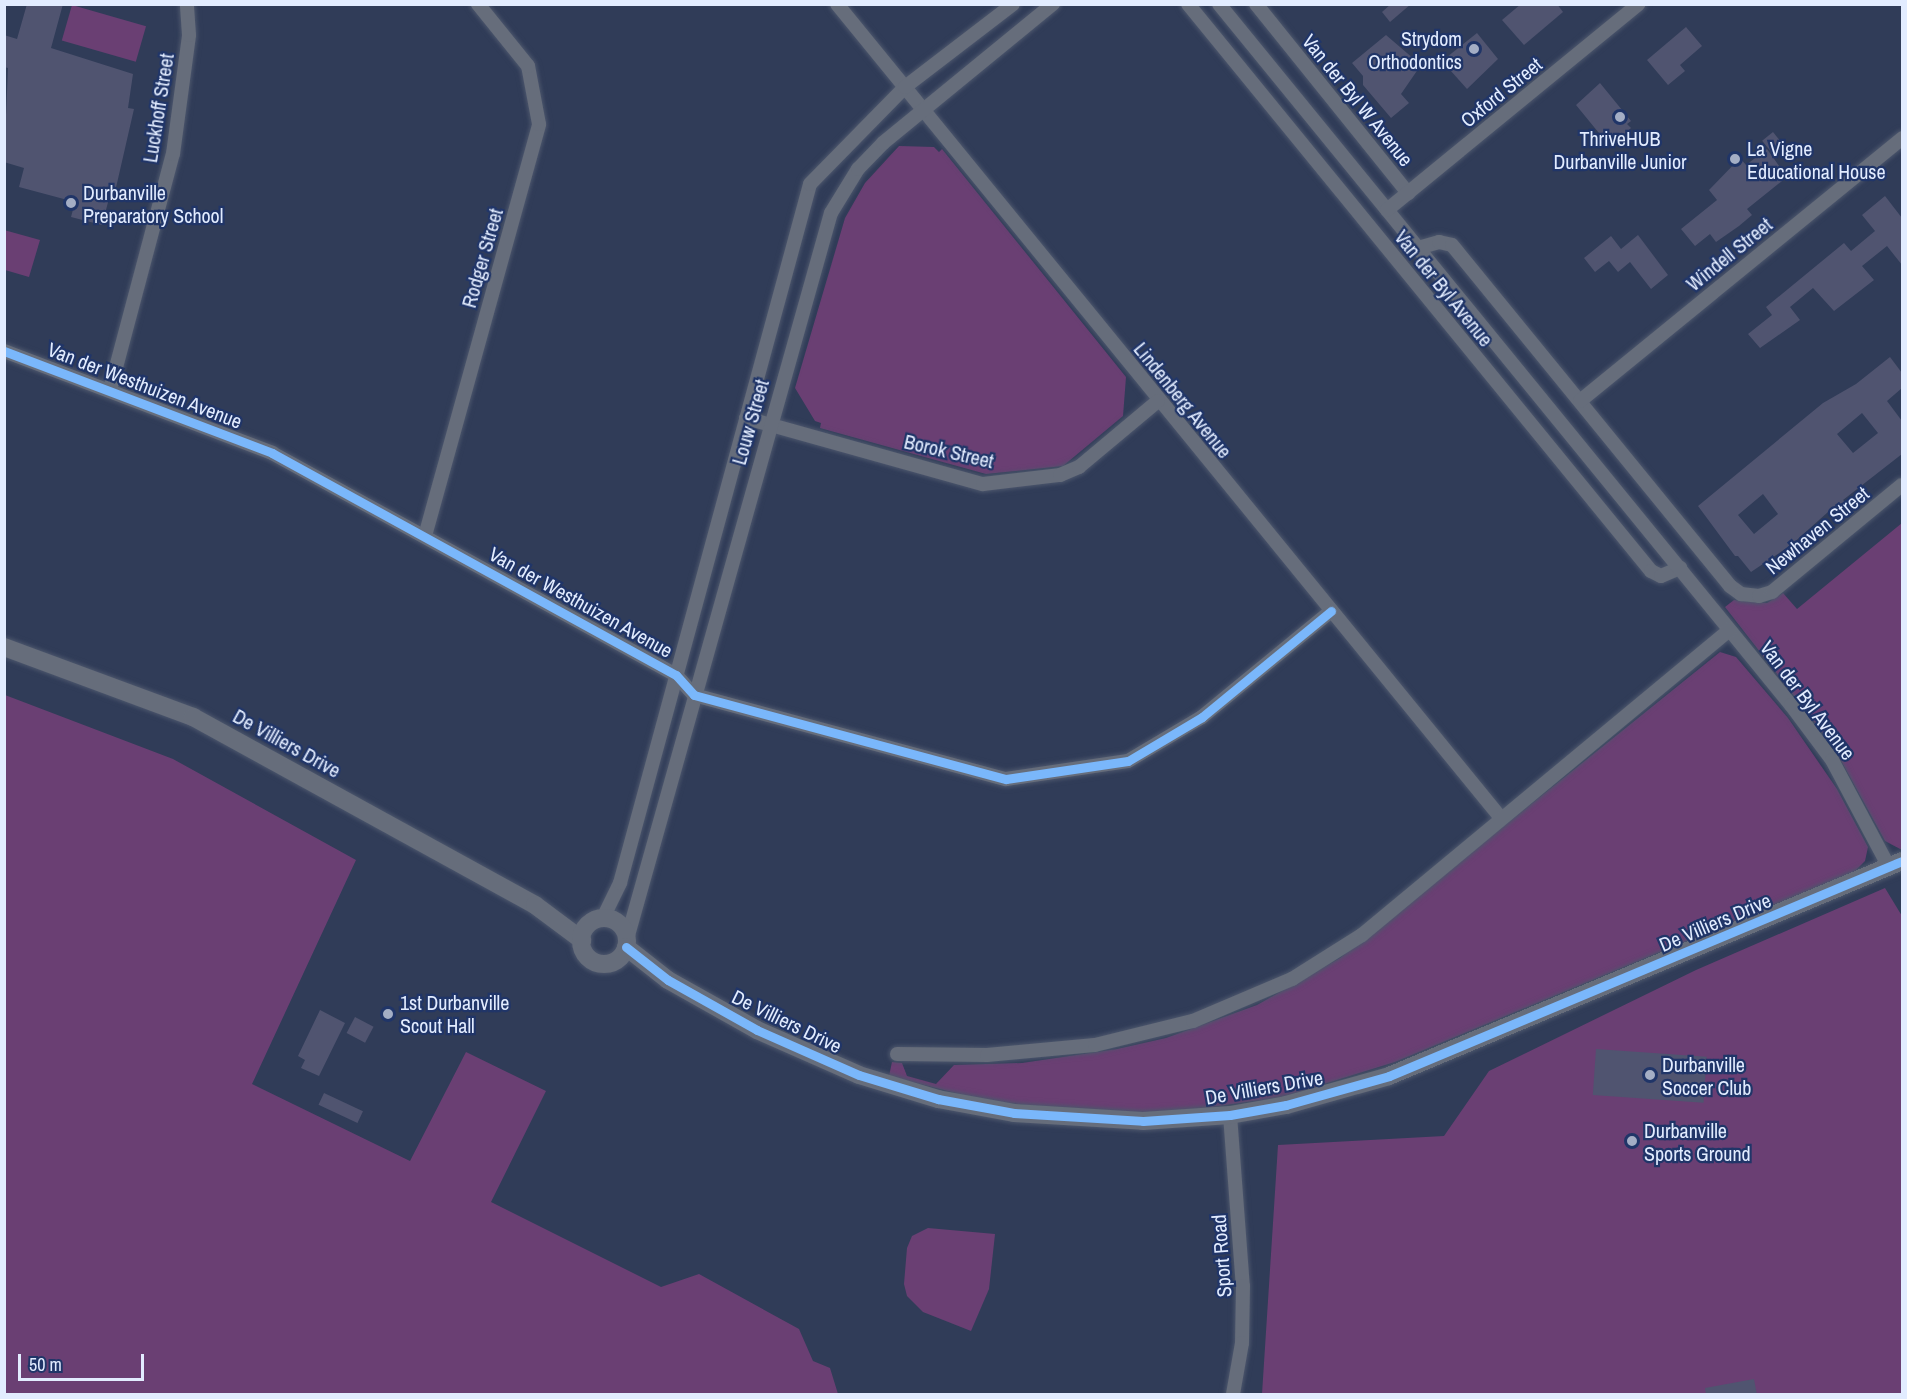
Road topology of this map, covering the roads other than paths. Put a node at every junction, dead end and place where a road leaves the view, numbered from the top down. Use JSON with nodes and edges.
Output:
{"nodes":[{"id":1,"x":187,"y":4,"type":"edge"},
{"id":2,"x":478,"y":4,"type":"edge"},
{"id":3,"x":837,"y":4,"type":"edge"},
{"id":4,"x":1013,"y":4,"type":"edge"},
{"id":5,"x":1053,"y":4,"type":"edge"},
{"id":6,"x":1188,"y":4,"type":"edge"},
{"id":7,"x":1219,"y":4,"type":"edge"},
{"id":8,"x":1256,"y":4,"type":"edge"},
{"id":9,"x":1639,"y":4,"type":"edge"},
{"id":10,"x":905,"y":87,"type":"junction"},
{"id":11,"x":922,"y":108,"type":"junction"},
{"id":12,"x":1902,"y":138,"type":"edge"},
{"id":13,"x":1408,"y":193,"type":"junction"},
{"id":14,"x":1387,"y":210,"type":"junction"},
{"id":15,"x":1418,"y":248,"type":"junction"},
{"id":16,"x":4,"y":351,"type":"edge"},
{"id":17,"x":110,"y":390,"type":"junction"},
{"id":18,"x":1158,"y":401,"type":"junction"},
{"id":19,"x":1580,"y":401,"type":"junction"},
{"id":20,"x":746,"y":418,"type":"junction"},
{"id":21,"x":770,"y":424,"type":"junction"},
{"id":22,"x":1902,"y":485,"type":"edge"},
{"id":23,"x":425,"y":536,"type":"junction"},
{"id":24,"x":1680,"y":568,"type":"junction"},
{"id":25,"x":1752,"y":597,"type":"joint"},
{"id":26,"x":1331,"y":611,"type":"junction"},
{"id":27,"x":1730,"y":630,"type":"junction"},
{"id":28,"x":4,"y":647,"type":"edge"},
{"id":29,"x":676,"y":675,"type":"junction"},
{"id":30,"x":694,"y":695,"type":"junction"},
{"id":31,"x":1501,"y":818,"type":"junction"},
{"id":32,"x":1896,"y":864,"type":"edge"},
{"id":33,"x":535,"y":905,"type":"junction"},
{"id":34,"x":597,"y":920,"type":"junction"},
{"id":35,"x":582,"y":940,"type":"junction"},
{"id":36,"x":623,"y":949,"type":"junction"},
{"id":37,"x":897,"y":1054,"type":"dead end"},
{"id":38,"x":1230,"y":1115,"type":"junction"},
{"id":39,"x":1233,"y":1395,"type":"edge"}],
"edges":[{"from":1,"to":17,"type":"street","name":"Luckhoff Street"},
{"from":2,"to":23,"type":"street","name":"Rodger Street"},
{"from":3,"to":10,"type":"street","name":"Lindenberg Avenue"},
{"from":4,"to":10,"type":"street","name":"Louw Street"},
{"from":5,"to":11,"type":"street","name":"Louw Street"},
{"from":6,"to":24,"type":"street","name":"Van der Byl Avenue"},
{"from":7,"to":14,"type":"street","name":"Van der Byl Avenue"},
{"from":8,"to":13,"type":"street","name":"Van der Byl W Avenue"},
{"from":9,"to":13,"type":"street","name":"Oxford Street"},
{"from":10,"to":11,"type":"street","name":"Lindenberg Avenue"},
{"from":10,"to":20,"type":"street","name":"Louw Street"},
{"from":11,"to":18,"type":"street","name":"Lindenberg Avenue"},
{"from":11,"to":21,"type":"street","name":"Louw Street"},
{"from":12,"to":19,"type":"street","name":"Windell Street"},
{"from":13,"to":14,"type":"street","name":"Oxford Street"},
{"from":14,"to":15,"type":"street","name":"Van der Byl Avenue"},
{"from":15,"to":19,"type":"street","name":"Van der Byl Avenue"},
{"from":15,"to":24,"type":"street","name":"Van der Byl Avenue"},
{"from":16,"to":17,"type":"street","name":"Van der Westhuizen Avenue"},
{"from":17,"to":23,"type":"street","name":"Van der Westhuizen Avenue"},
{"from":18,"to":21,"type":"street","name":"Borok Street"},
{"from":18,"to":26,"type":"street","name":"Lindenberg Avenue"},
{"from":19,"to":25,"type":"street","name":"Van der Byl Avenue"},
{"from":20,"to":21,"type":"street","name":"Borok Street"},
{"from":20,"to":29,"type":"street","name":"Louw Street"},
{"from":21,"to":30,"type":"street","name":"Louw Street"},
{"from":22,"to":25,"type":"street","name":"Newhaven Street"},
{"from":23,"to":29,"type":"street","name":"Van der Westhuizen Avenue"},
{"from":24,"to":27,"type":"street","name":"Van der Byl Avenue"},
{"from":26,"to":30,"type":"street"},
{"from":26,"to":31,"type":"street","name":"Lindenberg Avenue"},
{"from":27,"to":31,"type":"street"},
{"from":27,"to":32,"type":"street","name":"Van der Byl Avenue"},
{"from":28,"to":33,"type":"street","name":"De Villiers Drive"},
{"from":29,"to":30,"type":"street","name":"Van der Westhuizen Avenue"},
{"from":29,"to":34,"type":"street","name":"Louw Street"},
{"from":30,"to":36,"type":"street","name":"Louw Street"},
{"from":31,"to":37,"type":"street"},
{"from":32,"to":38,"type":"street","name":"De Villiers Drive"},
{"from":33,"to":34,"type":"street","name":"De Villiers Drive"},
{"from":33,"to":35,"type":"street","name":"De Villiers Drive"},
{"from":34,"to":35,"type":"street"},
{"from":34,"to":36,"type":"street"},
{"from":35,"to":36,"type":"street"},
{"from":36,"to":38,"type":"street","name":"De Villiers Drive"},
{"from":38,"to":39,"type":"street","name":"Sport Road"}]}
